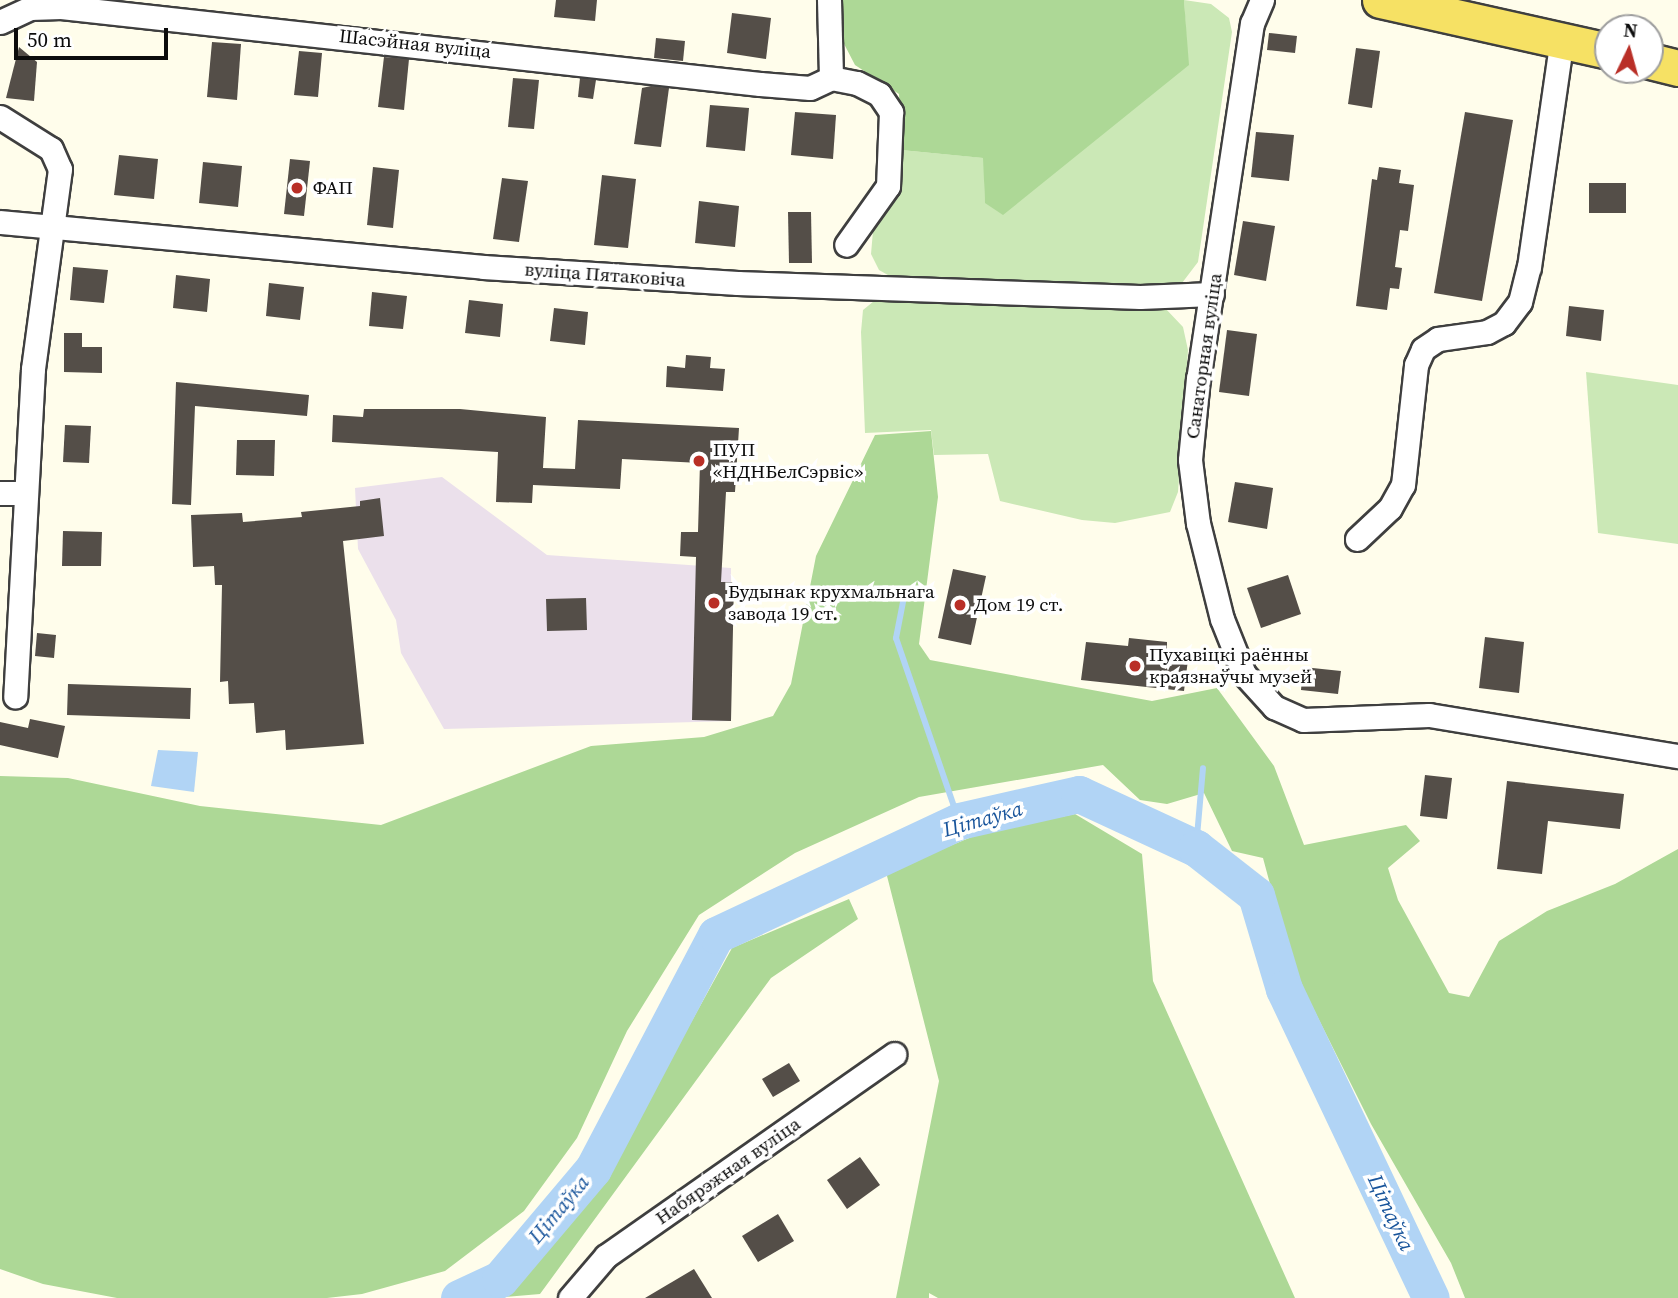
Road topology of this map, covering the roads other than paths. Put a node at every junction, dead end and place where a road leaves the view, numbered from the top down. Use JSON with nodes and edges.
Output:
{"nodes":[{"id":1,"x":829,"y":0,"type":"edge"},
{"id":2,"x":1262,"y":0,"type":"edge"},
{"id":3,"x":1380,"y":0,"type":"edge"},
{"id":4,"x":0,"y":22,"type":"edge"},
{"id":5,"x":1562,"y":39,"type":"junction"},
{"id":6,"x":1594,"y":47,"type":"edge"},
{"id":7,"x":831,"y":78,"type":"junction"},
{"id":8,"x":0,"y":117,"type":"edge"},
{"id":9,"x":0,"y":222,"type":"edge"},
{"id":10,"x":52,"y":225,"type":"junction"},
{"id":11,"x":846,"y":245,"type":"dead end"},
{"id":12,"x":1212,"y":294,"type":"junction"},
{"id":13,"x":0,"y":493,"type":"edge"},
{"id":14,"x":24,"y":494,"type":"junction"},
{"id":15,"x":1357,"y":538,"type":"dead end"},
{"id":16,"x":15,"y":697,"type":"dead end"},
{"id":17,"x":1678,"y":756,"type":"edge"},
{"id":18,"x":894,"y":1054,"type":"dead end"},
{"id":19,"x":570,"y":1298,"type":"edge"}],
"edges":[{"from":1,"to":7,"type":"street"},
{"from":2,"to":12,"type":"street","name":"Санаторная вуліца"},
{"from":3,"to":5,"type":"main road"},
{"from":4,"to":7,"type":"street","name":"Шасэйная вуліца"},
{"from":5,"to":6,"type":"main road"},
{"from":5,"to":15,"type":"street"},
{"from":7,"to":11,"type":"street"},
{"from":8,"to":10,"type":"street"},
{"from":9,"to":10,"type":"street","name":"вуліца Пятаковіча"},
{"from":10,"to":12,"type":"street","name":"вуліца Пятаковіча"},
{"from":10,"to":14,"type":"street"},
{"from":12,"to":17,"type":"street","name":"Санаторная вуліца"},
{"from":13,"to":14,"type":"street"},
{"from":14,"to":16,"type":"street"},
{"from":18,"to":19,"type":"street","name":"Набярэжная вуліца"}]}
